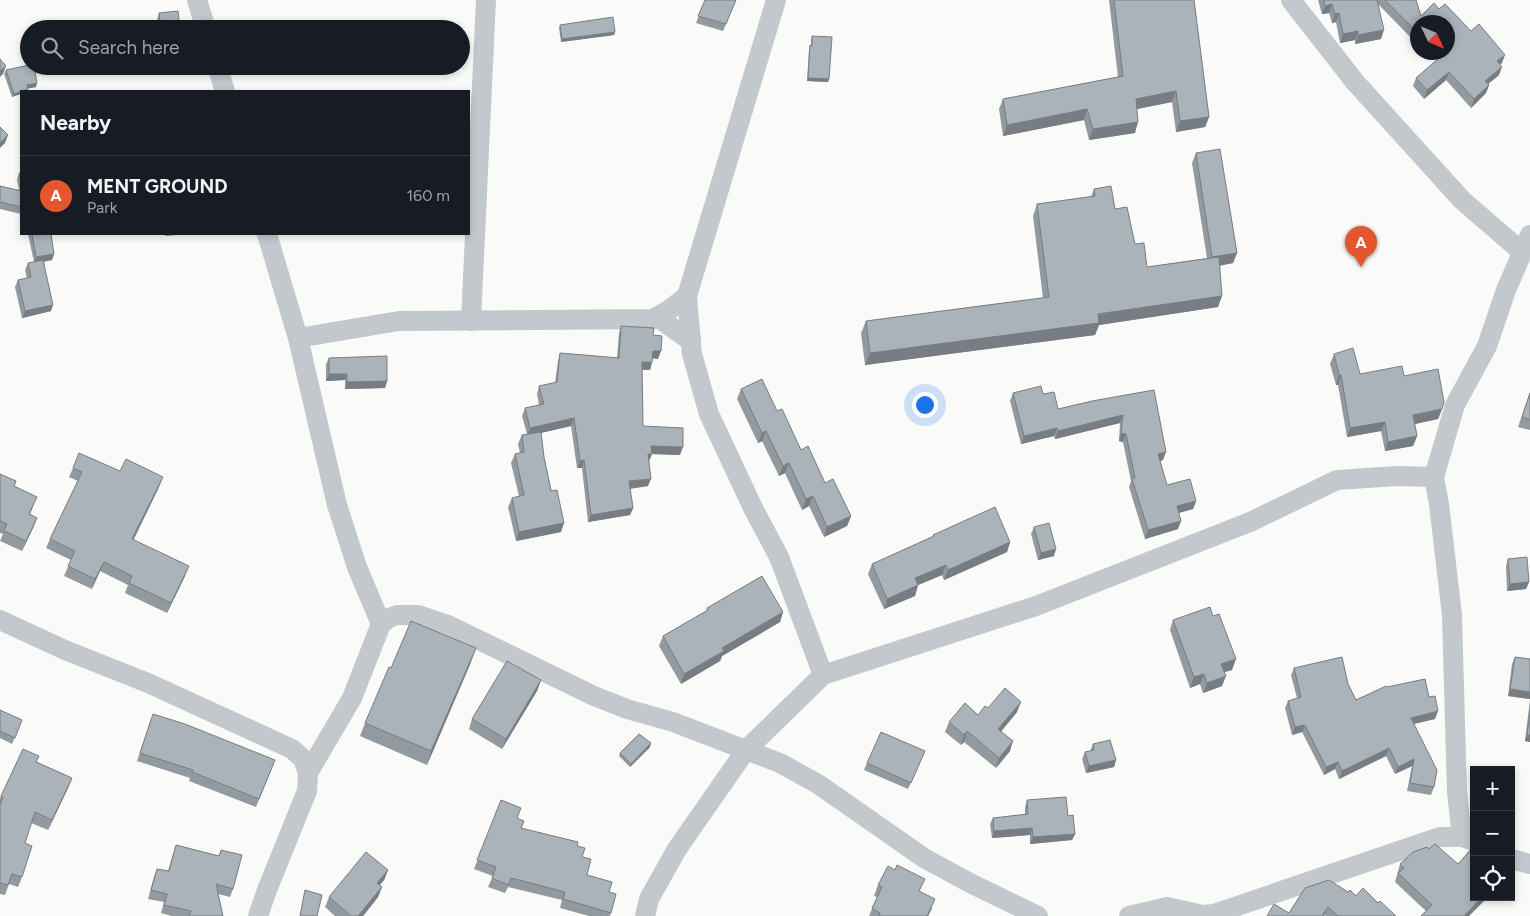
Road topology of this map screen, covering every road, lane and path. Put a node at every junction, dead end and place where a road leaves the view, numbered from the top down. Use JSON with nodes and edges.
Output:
{"nodes":[{"id":1,"x":197,"y":0,"type":"edge"},
{"id":2,"x":486,"y":0,"type":"edge"},
{"id":3,"x":776,"y":0,"type":"edge"},
{"id":4,"x":1291,"y":0,"type":"edge"},
{"id":5,"x":203,"y":20,"type":"edge"},
{"id":6,"x":220,"y":75,"type":"edge"},
{"id":7,"x":225,"y":90,"type":"edge"},
{"id":8,"x":267,"y":235,"type":"edge"},
{"id":9,"x":1526,"y":243,"type":"edge"},
{"id":10,"x":687,"y":296,"type":"junction"},
{"id":11,"x":657,"y":317,"type":"junction"},
{"id":12,"x":470,"y":321,"type":"junction"},
{"id":13,"x":298,"y":338,"type":"junction"},
{"id":14,"x":691,"y":341,"type":"junction"},
{"id":15,"x":1434,"y":477,"type":"junction"},
{"id":16,"x":0,"y":620,"type":"edge"},
{"id":17,"x":381,"y":624,"type":"junction"},
{"id":18,"x":823,"y":675,"type":"junction"},
{"id":19,"x":746,"y":750,"type":"junction"},
{"id":20,"x":308,"y":773,"type":"junction"},
{"id":21,"x":1468,"y":839,"type":"edge"},
{"id":22,"x":1515,"y":860,"type":"edge"},
{"id":23,"x":1530,"y":864,"type":"edge"},
{"id":24,"x":1204,"y":915,"type":"edge"},
{"id":25,"x":258,"y":916,"type":"edge"},
{"id":26,"x":645,"y":916,"type":"edge"},
{"id":27,"x":1038,"y":916,"type":"edge"},
{"id":28,"x":1129,"y":916,"type":"edge"}],
"edges":[{"from":1,"to":5,"type":"street"},
{"from":2,"to":12,"type":"street"},
{"from":3,"to":10,"type":"street"},
{"from":4,"to":9,"type":"street"},
{"from":6,"to":7,"type":"street"},
{"from":8,"to":13,"type":"street"},
{"from":9,"to":15,"type":"street"},
{"from":10,"to":11,"type":"street"},
{"from":10,"to":14,"type":"street"},
{"from":11,"to":12,"type":"street"},
{"from":11,"to":14,"type":"street"},
{"from":12,"to":13,"type":"street"},
{"from":13,"to":17,"type":"street"},
{"from":14,"to":18,"type":"street"},
{"from":15,"to":18,"type":"street"},
{"from":15,"to":21,"type":"street"},
{"from":16,"to":20,"type":"street"},
{"from":17,"to":19,"type":"street"},
{"from":17,"to":20,"type":"street"},
{"from":18,"to":19,"type":"street"},
{"from":19,"to":26,"type":"street"},
{"from":19,"to":27,"type":"street"},
{"from":20,"to":25,"type":"street"},
{"from":21,"to":24,"type":"street"},
{"from":22,"to":23,"type":"street"},
{"from":24,"to":28,"type":"street"}]}
